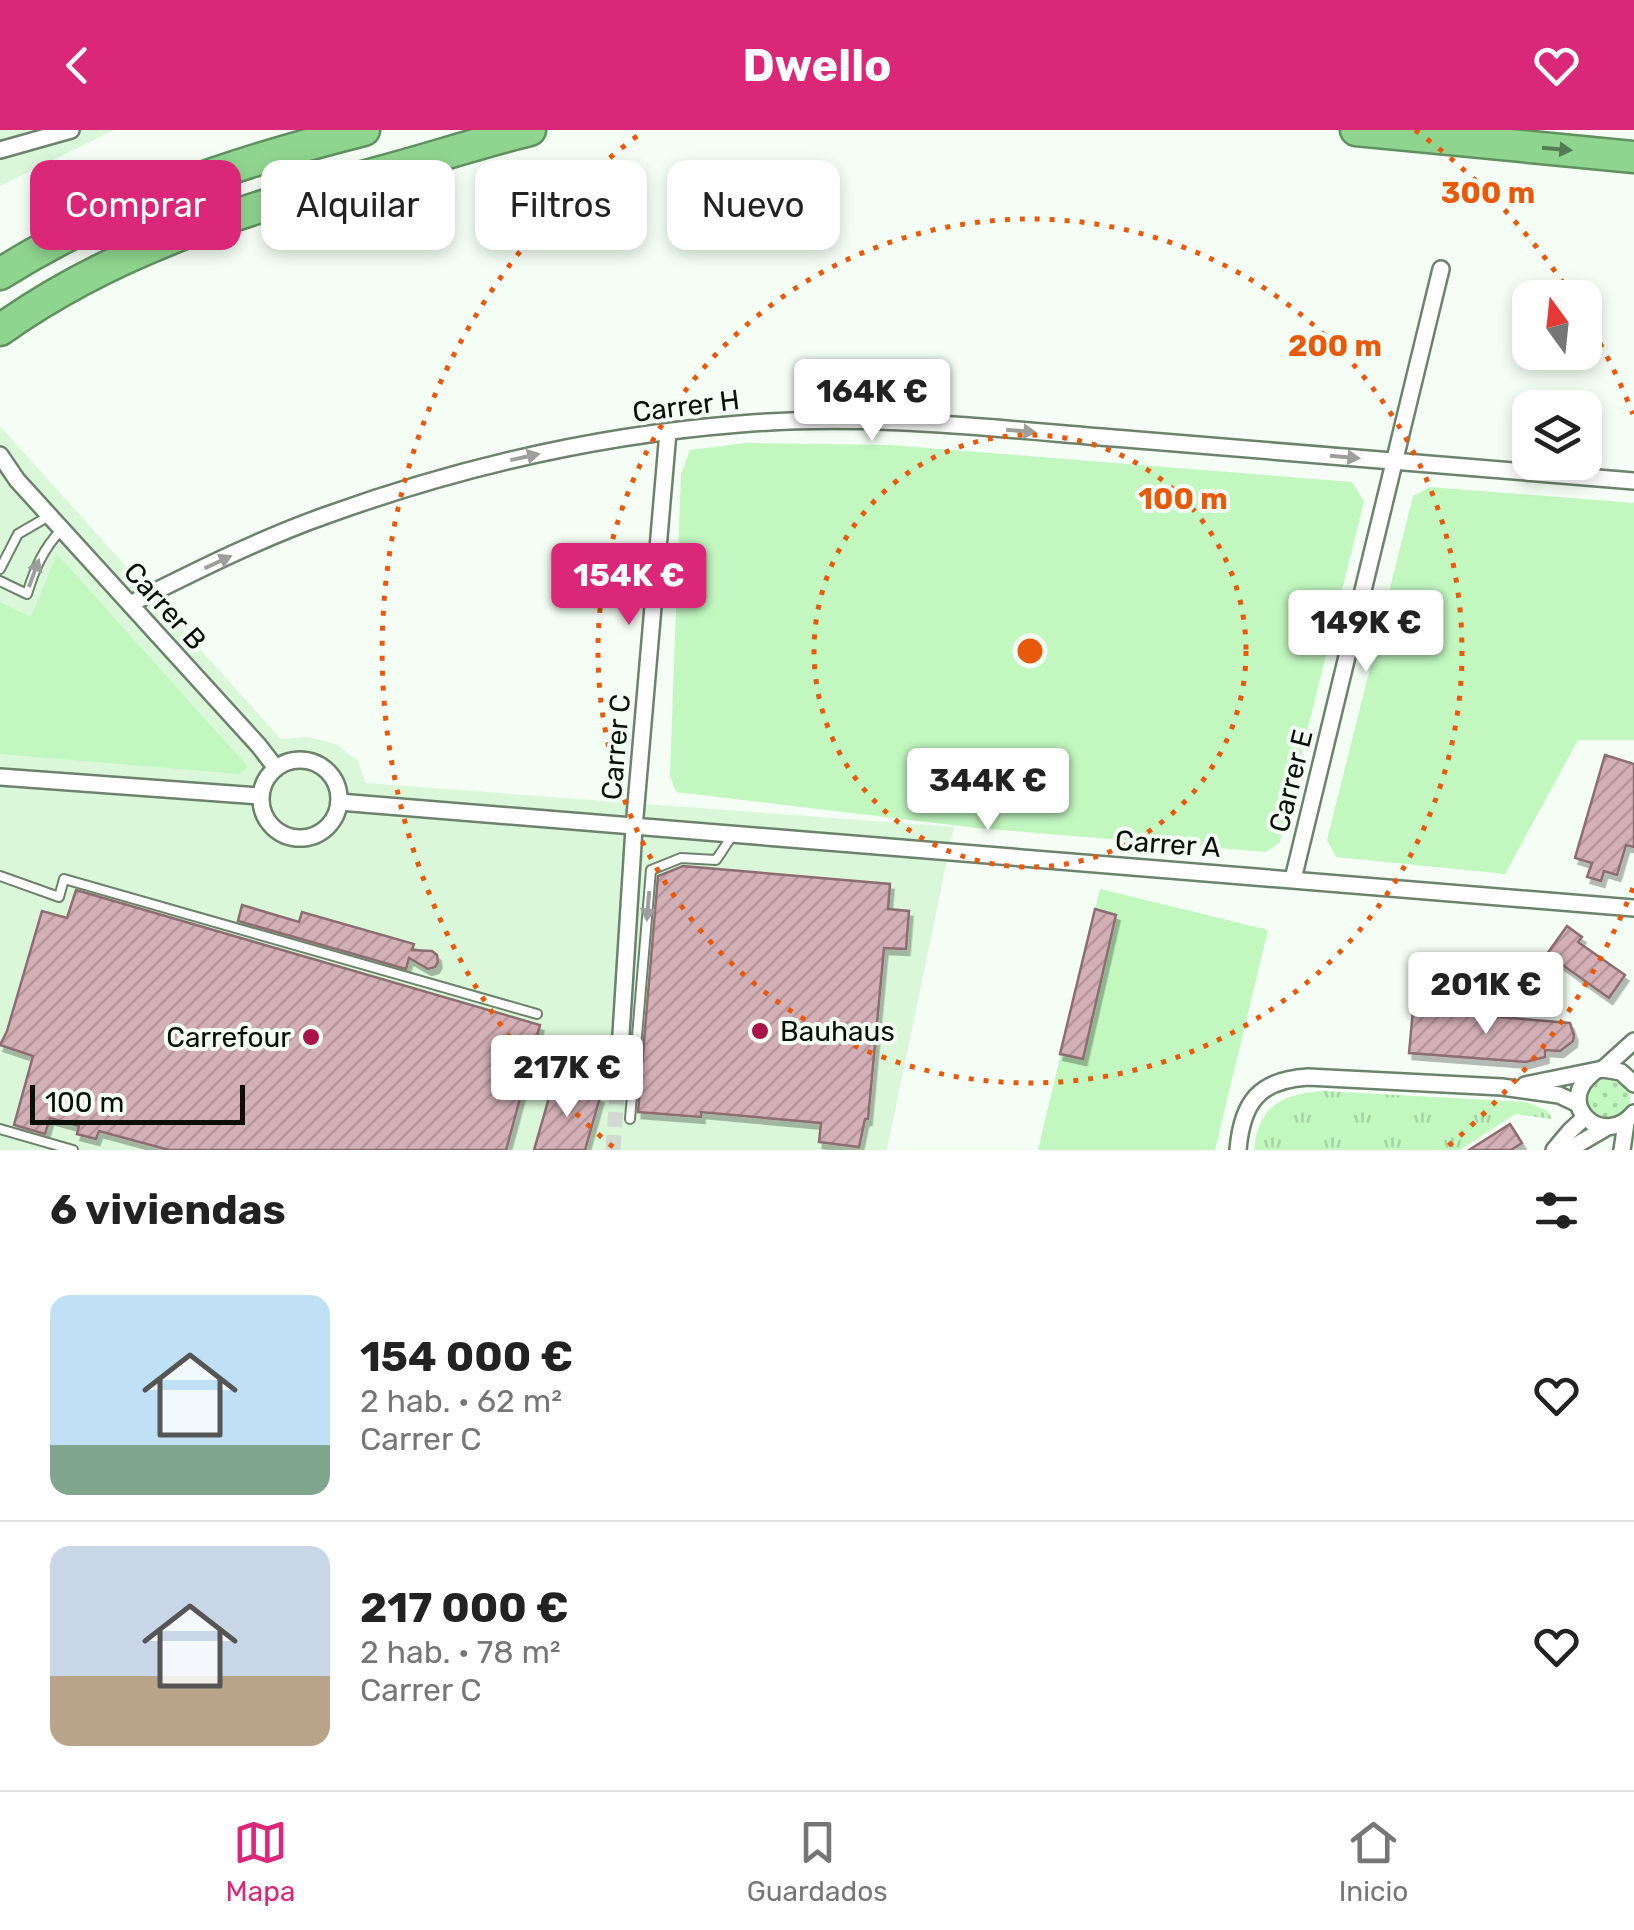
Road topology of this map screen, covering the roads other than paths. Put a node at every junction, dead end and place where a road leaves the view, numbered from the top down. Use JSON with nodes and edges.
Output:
{"nodes":[{"id":1,"x":71,"y":130,"type":"edge"},
{"id":2,"x":299,"y":130,"type":"edge"},
{"id":3,"x":364,"y":130,"type":"edge"},
{"id":4,"x":476,"y":130,"type":"edge"},
{"id":5,"x":530,"y":130,"type":"edge"},
{"id":6,"x":1356,"y":130,"type":"edge"},
{"id":7,"x":0,"y":150,"type":"edge"},
{"id":8,"x":1634,"y":157,"type":"edge"},
{"id":9,"x":0,"y":252,"type":"edge"},
{"id":10,"x":1441,"y":269,"type":"dead end"},
{"id":11,"x":0,"y":274,"type":"edge"},
{"id":12,"x":0,"y":307,"type":"edge"},
{"id":13,"x":0,"y":330,"type":"edge"},
{"id":14,"x":668,"y":432,"type":"junction"},
{"id":15,"x":0,"y":455,"type":"edge"},
{"id":16,"x":1394,"y":461,"type":"junction"},
{"id":17,"x":0,"y":469,"type":"edge"},
{"id":18,"x":17,"y":480,"type":"junction"},
{"id":19,"x":1634,"y":480,"type":"edge"},
{"id":20,"x":50,"y":516,"type":"junction"},
{"id":21,"x":62,"y":530,"type":"junction"},
{"id":22,"x":0,"y":570,"type":"edge"},
{"id":23,"x":0,"y":581,"type":"edge"},
{"id":24,"x":130,"y":604,"type":"junction"},
{"id":25,"x":276,"y":768,"type":"junction"},
{"id":26,"x":0,"y":778,"type":"edge"},
{"id":27,"x":260,"y":796,"type":"junction"},
{"id":28,"x":339,"y":802,"type":"junction"},
{"id":29,"x":634,"y":828,"type":"junction"},
{"id":30,"x":732,"y":836,"type":"junction"},
{"id":31,"x":0,"y":876,"type":"edge"},
{"id":32,"x":1294,"y":879,"type":"junction"},
{"id":33,"x":1634,"y":908,"type":"edge"},
{"id":34,"x":536,"y":1014,"type":"dead end"},
{"id":35,"x":1634,"y":1041,"type":"edge"},
{"id":36,"x":619,"y":1066,"type":"tunnel mouth"},
{"id":37,"x":1600,"y":1070,"type":"junction"},
{"id":38,"x":1634,"y":1084,"type":"edge"},
{"id":39,"x":1502,"y":1087,"type":"junction"},
{"id":40,"x":1581,"y":1110,"type":"junction"},
{"id":41,"x":630,"y":1120,"type":"dead end"},
{"id":42,"x":1619,"y":1123,"type":"edge"},
{"id":43,"x":0,"y":1129,"type":"edge"},
{"id":44,"x":73,"y":1150,"type":"edge"},
{"id":45,"x":1238,"y":1150,"type":"edge"},
{"id":46,"x":1554,"y":1150,"type":"edge"},
{"id":47,"x":1568,"y":1150,"type":"edge"},
{"id":48,"x":1612,"y":1150,"type":"edge"},
{"id":49,"x":1622,"y":1150,"type":"edge"}],
"edges":[{"from":1,"to":7,"type":"street"},
{"from":2,"to":9,"type":"highway"},
{"from":3,"to":11,"type":"highway"},
{"from":4,"to":12,"type":"highway"},
{"from":5,"to":13,"type":"highway"},
{"from":6,"to":8,"type":"highway","one_way":true},
{"from":10,"to":16,"type":"street","name":"Carrer E"},
{"from":14,"to":16,"type":"street","name":"Carrer H","one_way":true},
{"from":24,"to":14,"type":"street","name":"Carrer H","one_way":true},
{"from":14,"to":29,"type":"street","name":"Carrer C"},
{"from":15,"to":18,"type":"street","name":"Carrer B"},
{"from":16,"to":19,"type":"street","name":"Carrer H"},
{"from":16,"to":32,"type":"street","name":"Carrer E"},
{"from":17,"to":18,"type":"street","name":"Carrer B"},
{"from":18,"to":20,"type":"street","name":"Carrer B"},
{"from":20,"to":21,"type":"street","name":"Carrer B"},
{"from":20,"to":22,"type":"lane"},
{"from":23,"to":21,"type":"lane","one_way":true},
{"from":21,"to":24,"type":"street","name":"Carrer B"},
{"from":24,"to":25,"type":"street","name":"Carrer B"},
{"from":25,"to":27,"type":"street"},
{"from":25,"to":28,"type":"street"},
{"from":26,"to":27,"type":"street"},
{"from":27,"to":28,"type":"street"},
{"from":28,"to":29,"type":"street","name":"Carrer A"},
{"from":29,"to":30,"type":"street","name":"Carrer A"},
{"from":29,"to":36,"type":"street","name":"Carrer C"},
{"from":30,"to":32,"type":"street","name":"Carrer A"},
{"from":30,"to":41,"type":"lane","one_way":true},
{"from":31,"to":34,"type":"lane"},
{"from":32,"to":33,"type":"street","name":"Carrer A"},
{"from":35,"to":37,"type":"street"},
{"from":37,"to":38,"type":"street"},
{"from":37,"to":39,"type":"street"},
{"from":37,"to":40,"type":"street"},
{"from":39,"to":40,"type":"street"},
{"from":39,"to":45,"type":"street"},
{"from":40,"to":42,"type":"street"},
{"from":40,"to":46,"type":"street"},
{"from":42,"to":47,"type":"street"},
{"from":42,"to":48,"type":"street"},
{"from":42,"to":49,"type":"street"},
{"from":43,"to":44,"type":"lane"}]}
